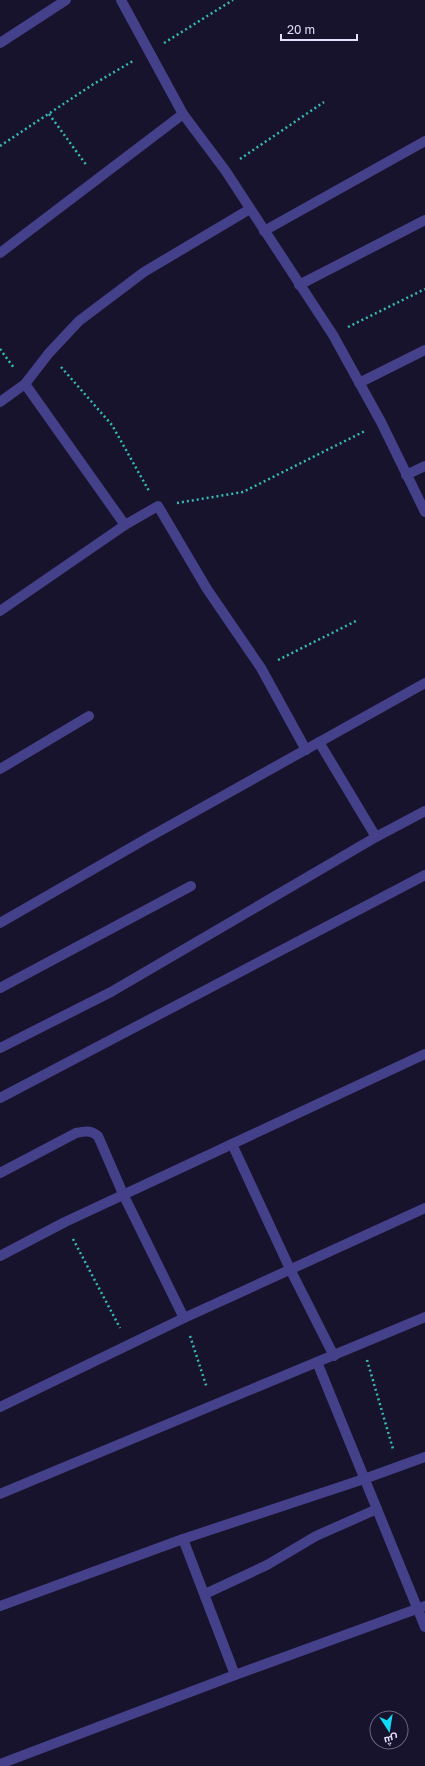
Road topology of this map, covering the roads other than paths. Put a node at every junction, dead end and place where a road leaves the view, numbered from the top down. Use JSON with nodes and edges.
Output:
{"nodes":[{"id":1,"x":66,"y":0,"type":"edge"},
{"id":2,"x":121,"y":0,"type":"edge"},
{"id":3,"x":0,"y":43,"type":"edge"},
{"id":4,"x":183,"y":114,"type":"junction"},
{"id":5,"x":425,"y":141,"type":"edge"},
{"id":6,"x":250,"y":209,"type":"junction"},
{"id":7,"x":425,"y":220,"type":"edge"},
{"id":8,"x":264,"y":231,"type":"junction"},
{"id":9,"x":0,"y":253,"type":"edge"},
{"id":10,"x":299,"y":285,"type":"junction"},
{"id":11,"x":425,"y":350,"type":"edge"},
{"id":12,"x":25,"y":384,"type":"junction"},
{"id":13,"x":360,"y":384,"type":"junction"},
{"id":14,"x":0,"y":402,"type":"edge"},
{"id":15,"x":425,"y":466,"type":"edge"},
{"id":16,"x":406,"y":475,"type":"junction"},
{"id":17,"x":425,"y":512,"type":"edge"},
{"id":18,"x":125,"y":525,"type":"junction"},
{"id":19,"x":0,"y":612,"type":"edge"},
{"id":20,"x":425,"y":683,"type":"edge"},
{"id":21,"x":90,"y":716,"type":"dead end"},
{"id":22,"x":319,"y":742,"type":"junction"},
{"id":23,"x":306,"y":750,"type":"junction"},
{"id":24,"x":0,"y":769,"type":"edge"},
{"id":25,"x":425,"y":811,"type":"edge"},
{"id":26,"x":376,"y":837,"type":"junction"},
{"id":27,"x":425,"y":875,"type":"edge"},
{"id":28,"x":191,"y":886,"type":"dead end"},
{"id":29,"x":0,"y":923,"type":"edge"},
{"id":30,"x":0,"y":988,"type":"edge"},
{"id":31,"x":0,"y":1048,"type":"edge"},
{"id":32,"x":425,"y":1054,"type":"edge"},
{"id":33,"x":0,"y":1098,"type":"edge"},
{"id":34,"x":232,"y":1144,"type":"junction"},
{"id":35,"x":0,"y":1173,"type":"edge"},
{"id":36,"x":124,"y":1196,"type":"junction"},
{"id":37,"x":425,"y":1208,"type":"edge"},
{"id":38,"x":0,"y":1256,"type":"edge"},
{"id":39,"x":290,"y":1269,"type":"junction"},
{"id":40,"x":425,"y":1317,"type":"edge"},
{"id":41,"x":184,"y":1318,"type":"junction"},
{"id":42,"x":334,"y":1356,"type":"junction"},
{"id":43,"x":317,"y":1362,"type":"junction"},
{"id":44,"x":0,"y":1407,"type":"edge"},
{"id":45,"x":425,"y":1457,"type":"edge"},
{"id":46,"x":364,"y":1479,"type":"junction"},
{"id":47,"x":0,"y":1494,"type":"edge"},
{"id":48,"x":377,"y":1509,"type":"junction"},
{"id":49,"x":183,"y":1539,"type":"junction"},
{"id":50,"x":205,"y":1594,"type":"junction"},
{"id":51,"x":0,"y":1606,"type":"edge"},
{"id":52,"x":421,"y":1607,"type":"edge"},
{"id":53,"x":425,"y":1627,"type":"edge"},
{"id":54,"x":235,"y":1675,"type":"junction"},
{"id":55,"x":0,"y":1764,"type":"edge"}],
"edges":[{"from":1,"to":3,"type":"street"},
{"from":2,"to":4,"type":"street"},
{"from":4,"to":6,"type":"street"},
{"from":4,"to":9,"type":"street"},
{"from":5,"to":8,"type":"street"},
{"from":6,"to":8,"type":"street"},
{"from":6,"to":12,"type":"street"},
{"from":7,"to":10,"type":"street"},
{"from":8,"to":10,"type":"street"},
{"from":10,"to":13,"type":"street"},
{"from":11,"to":13,"type":"street"},
{"from":12,"to":14,"type":"street"},
{"from":12,"to":18,"type":"street"},
{"from":13,"to":16,"type":"street"},
{"from":15,"to":16,"type":"street"},
{"from":16,"to":17,"type":"street"},
{"from":18,"to":19,"type":"street"},
{"from":18,"to":23,"type":"street"},
{"from":20,"to":22,"type":"street"},
{"from":21,"to":24,"type":"street"},
{"from":22,"to":23,"type":"street"},
{"from":22,"to":26,"type":"street"},
{"from":23,"to":29,"type":"street"},
{"from":25,"to":26,"type":"street"},
{"from":26,"to":31,"type":"street"},
{"from":27,"to":33,"type":"street"},
{"from":28,"to":30,"type":"street"},
{"from":32,"to":34,"type":"street"},
{"from":34,"to":36,"type":"street"},
{"from":34,"to":39,"type":"street"},
{"from":35,"to":36,"type":"street"},
{"from":36,"to":38,"type":"street"},
{"from":36,"to":41,"type":"street"},
{"from":37,"to":39,"type":"street"},
{"from":39,"to":41,"type":"street"},
{"from":39,"to":42,"type":"street"},
{"from":40,"to":42,"type":"street"},
{"from":41,"to":44,"type":"street"},
{"from":42,"to":43,"type":"street"},
{"from":43,"to":46,"type":"street"},
{"from":43,"to":47,"type":"street"},
{"from":45,"to":46,"type":"street"},
{"from":46,"to":48,"type":"street"},
{"from":46,"to":49,"type":"street"},
{"from":48,"to":50,"type":"street"},
{"from":48,"to":52,"type":"street"},
{"from":49,"to":50,"type":"street"},
{"from":49,"to":51,"type":"street"},
{"from":50,"to":54,"type":"street"},
{"from":52,"to":53,"type":"street"},
{"from":52,"to":54,"type":"street"},
{"from":54,"to":55,"type":"street"}]}
